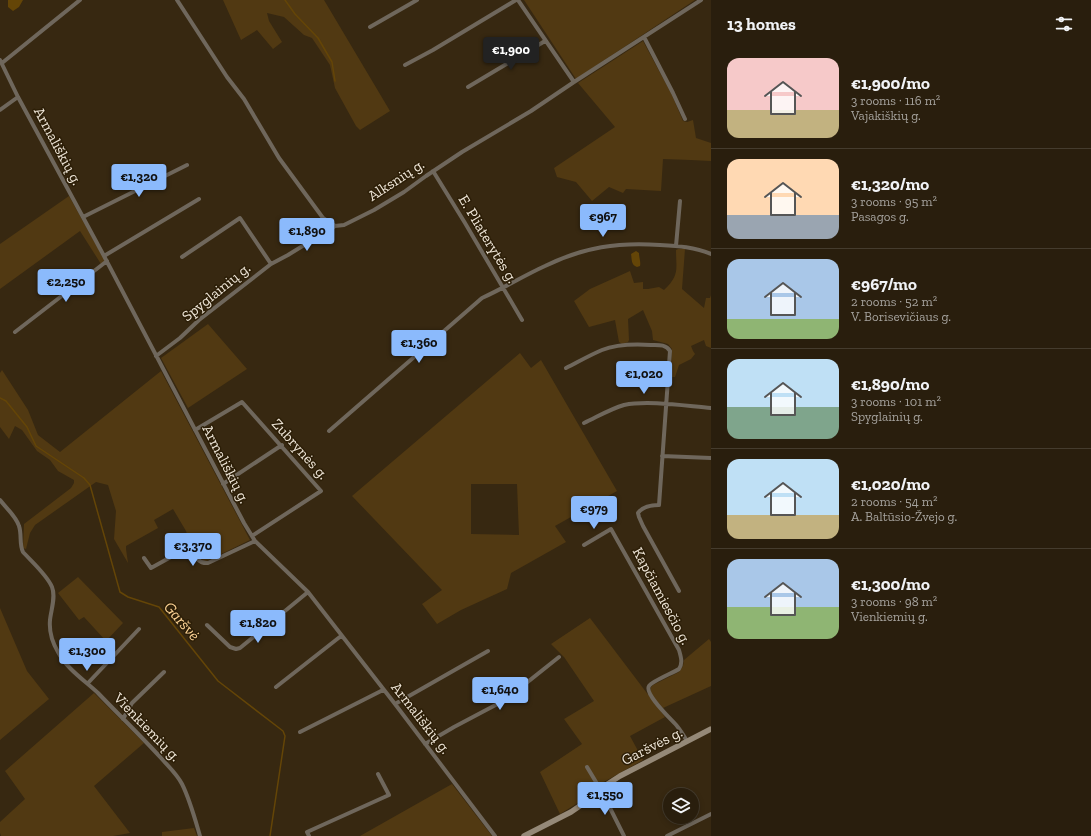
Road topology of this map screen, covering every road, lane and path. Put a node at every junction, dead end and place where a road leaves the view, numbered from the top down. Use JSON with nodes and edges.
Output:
{"nodes":[{"id":1,"x":80,"y":0,"type":"edge"},
{"id":2,"x":178,"y":0,"type":"edge"},
{"id":3,"x":416,"y":0,"type":"edge"},
{"id":4,"x":517,"y":0,"type":"edge"},
{"id":5,"x":701,"y":0,"type":"edge"},
{"id":6,"x":370,"y":27,"type":"dead end"},
{"id":7,"x":644,"y":37,"type":"junction"},
{"id":8,"x":545,"y":41,"type":"junction"},
{"id":9,"x":1,"y":62,"type":"edge"},
{"id":10,"x":405,"y":65,"type":"dead end"},
{"id":11,"x":574,"y":82,"type":"junction"},
{"id":12,"x":468,"y":87,"type":"dead end"},
{"id":13,"x":18,"y":97,"type":"junction"},
{"id":14,"x":0,"y":110,"type":"edge"},
{"id":15,"x":685,"y":119,"type":"dead end"},
{"id":16,"x":187,"y":165,"type":"dead end"},
{"id":17,"x":432,"y":171,"type":"junction"},
{"id":18,"x":200,"y":199,"type":"dead end"},
{"id":19,"x":680,"y":201,"type":"dead end"},
{"id":20,"x":83,"y":217,"type":"junction"},
{"id":21,"x":335,"y":226,"type":"junction"},
{"id":22,"x":676,"y":246,"type":"junction"},
{"id":23,"x":711,"y":254,"type":"edge"},
{"id":24,"x":104,"y":256,"type":"junction"},
{"id":25,"x":182,"y":257,"type":"dead end"},
{"id":26,"x":107,"y":261,"type":"junction"},
{"id":27,"x":271,"y":264,"type":"junction"},
{"id":28,"x":503,"y":289,"type":"junction"},
{"id":29,"x":522,"y":320,"type":"dead end"},
{"id":30,"x":15,"y":332,"type":"dead end"},
{"id":31,"x":156,"y":356,"type":"junction"},
{"id":32,"x":566,"y":368,"type":"dead end"},
{"id":33,"x":666,"y":404,"type":"junction"},
{"id":34,"x":711,"y":408,"type":"edge"},
{"id":35,"x":584,"y":423,"type":"dead end"},
{"id":36,"x":195,"y":430,"type":"junction"},
{"id":37,"x":329,"y":431,"type":"dead end"},
{"id":38,"x":282,"y":445,"type":"junction"},
{"id":39,"x":662,"y":456,"type":"junction"},
{"id":40,"x":711,"y":458,"type":"edge"},
{"id":41,"x":223,"y":484,"type":"junction"},
{"id":42,"x":0,"y":500,"type":"edge"},
{"id":43,"x":252,"y":536,"type":"junction"},
{"id":44,"x":255,"y":541,"type":"junction"},
{"id":45,"x":584,"y":545,"type":"dead end"},
{"id":46,"x":144,"y":558,"type":"dead end"},
{"id":47,"x":679,"y":591,"type":"dead end"},
{"id":48,"x":308,"y":592,"type":"junction"},
{"id":49,"x":207,"y":625,"type":"dead end"},
{"id":50,"x":139,"y":629,"type":"dead end"},
{"id":51,"x":342,"y":636,"type":"junction"},
{"id":52,"x":488,"y":651,"type":"dead end"},
{"id":53,"x":559,"y":657,"type":"dead end"},
{"id":54,"x":164,"y":672,"type":"dead end"},
{"id":55,"x":88,"y":684,"type":"junction"},
{"id":56,"x":276,"y":687,"type":"dead end"},
{"id":57,"x":383,"y":690,"type":"junction"},
{"id":58,"x":395,"y":704,"type":"junction"},
{"id":59,"x":123,"y":719,"type":"junction"},
{"id":60,"x":711,"y":729,"type":"edge"},
{"id":61,"x":300,"y":732,"type":"dead end"},
{"id":62,"x":687,"y":742,"type":"junction"},
{"id":63,"x":425,"y":744,"type":"junction"},
{"id":64,"x":587,"y":767,"type":"dead end"},
{"id":65,"x":378,"y":774,"type":"dead end"},
{"id":66,"x":600,"y":789,"type":"junction"},
{"id":67,"x":711,"y":814,"type":"edge"},
{"id":68,"x":200,"y":836,"type":"edge"},
{"id":69,"x":309,"y":836,"type":"edge"},
{"id":70,"x":495,"y":836,"type":"edge"},
{"id":71,"x":524,"y":836,"type":"edge"},
{"id":72,"x":624,"y":836,"type":"edge"},
{"id":73,"x":667,"y":836,"type":"edge"}],
"edges":[{"from":1,"to":9,"type":"street"},
{"from":2,"to":21,"type":"street"},
{"from":3,"to":6,"type":"street"},
{"from":4,"to":8,"type":"street"},
{"from":4,"to":10,"type":"street"},
{"from":5,"to":7,"type":"street","name":"Alksnių g."},
{"from":7,"to":11,"type":"street","name":"Alksnių g."},
{"from":7,"to":15,"type":"street"},
{"from":8,"to":11,"type":"street"},
{"from":8,"to":12,"type":"street"},
{"from":9,"to":13,"type":"street","name":"Armališkių g."},
{"from":11,"to":17,"type":"street","name":"Alksnių g."},
{"from":13,"to":14,"type":"street"},
{"from":13,"to":20,"type":"street","name":"Armališkių g."},
{"from":16,"to":20,"type":"street"},
{"from":17,"to":21,"type":"street","name":"Alksnių g."},
{"from":17,"to":28,"type":"street","name":"E. Pliaterytės g."},
{"from":18,"to":24,"type":"street"},
{"from":19,"to":22,"type":"street"},
{"from":20,"to":24,"type":"street","name":"Armališkių g."},
{"from":21,"to":27,"type":"street","name":"Spyglainių g."},
{"from":22,"to":23,"type":"street"},
{"from":22,"to":28,"type":"street"},
{"from":24,"to":26,"type":"street","name":"Armališkių g."},
{"from":25,"to":27,"type":"street"},
{"from":26,"to":30,"type":"street"},
{"from":26,"to":31,"type":"street","name":"Armališkių g."},
{"from":27,"to":31,"type":"street","name":"Spyglainių g."},
{"from":28,"to":29,"type":"street","name":"E. Pliaterytės g."},
{"from":28,"to":37,"type":"street"},
{"from":31,"to":36,"type":"street","name":"Armališkių g."},
{"from":32,"to":33,"type":"street"},
{"from":33,"to":34,"type":"street"},
{"from":33,"to":35,"type":"street"},
{"from":33,"to":39,"type":"street"},
{"from":36,"to":38,"type":"street","name":"Zubrynės g."},
{"from":36,"to":41,"type":"street","name":"Armališkių g."},
{"from":38,"to":41,"type":"street"},
{"from":38,"to":43,"type":"street","name":"Zubrynės g."},
{"from":39,"to":40,"type":"street"},
{"from":39,"to":47,"type":"street"},
{"from":41,"to":43,"type":"street","name":"Armališkių g."},
{"from":42,"to":55,"type":"street","name":"Vienkiemių g."},
{"from":43,"to":44,"type":"street","name":"Armališkių g."},
{"from":44,"to":46,"type":"street"},
{"from":44,"to":48,"type":"street","name":"Armališkių g."},
{"from":45,"to":62,"type":"street","name":"Kapčiamiesčio g."},
{"from":48,"to":49,"type":"street"},
{"from":48,"to":51,"type":"street","name":"Armališkių g."},
{"from":50,"to":55,"type":"street"},
{"from":51,"to":56,"type":"street"},
{"from":51,"to":57,"type":"street","name":"Armališkių g."},
{"from":52,"to":58,"type":"street"},
{"from":53,"to":63,"type":"street"},
{"from":54,"to":59,"type":"street"},
{"from":55,"to":59,"type":"street","name":"Vienkiemių g."},
{"from":57,"to":58,"type":"street","name":"Armališkių g."},
{"from":57,"to":61,"type":"street"},
{"from":58,"to":63,"type":"street","name":"Armališkių g."},
{"from":59,"to":68,"type":"street","name":"Vienkiemių g."},
{"from":60,"to":62,"type":"main road","name":"Garšvės g."},
{"from":62,"to":66,"type":"main road","name":"Garšvės g."},
{"from":63,"to":70,"type":"street","name":"Armališkių g."},
{"from":64,"to":66,"type":"street"},
{"from":65,"to":69,"type":"street"},
{"from":66,"to":71,"type":"main road","name":"Garšvės g."},
{"from":66,"to":72,"type":"street"},
{"from":67,"to":73,"type":"street"}]}
